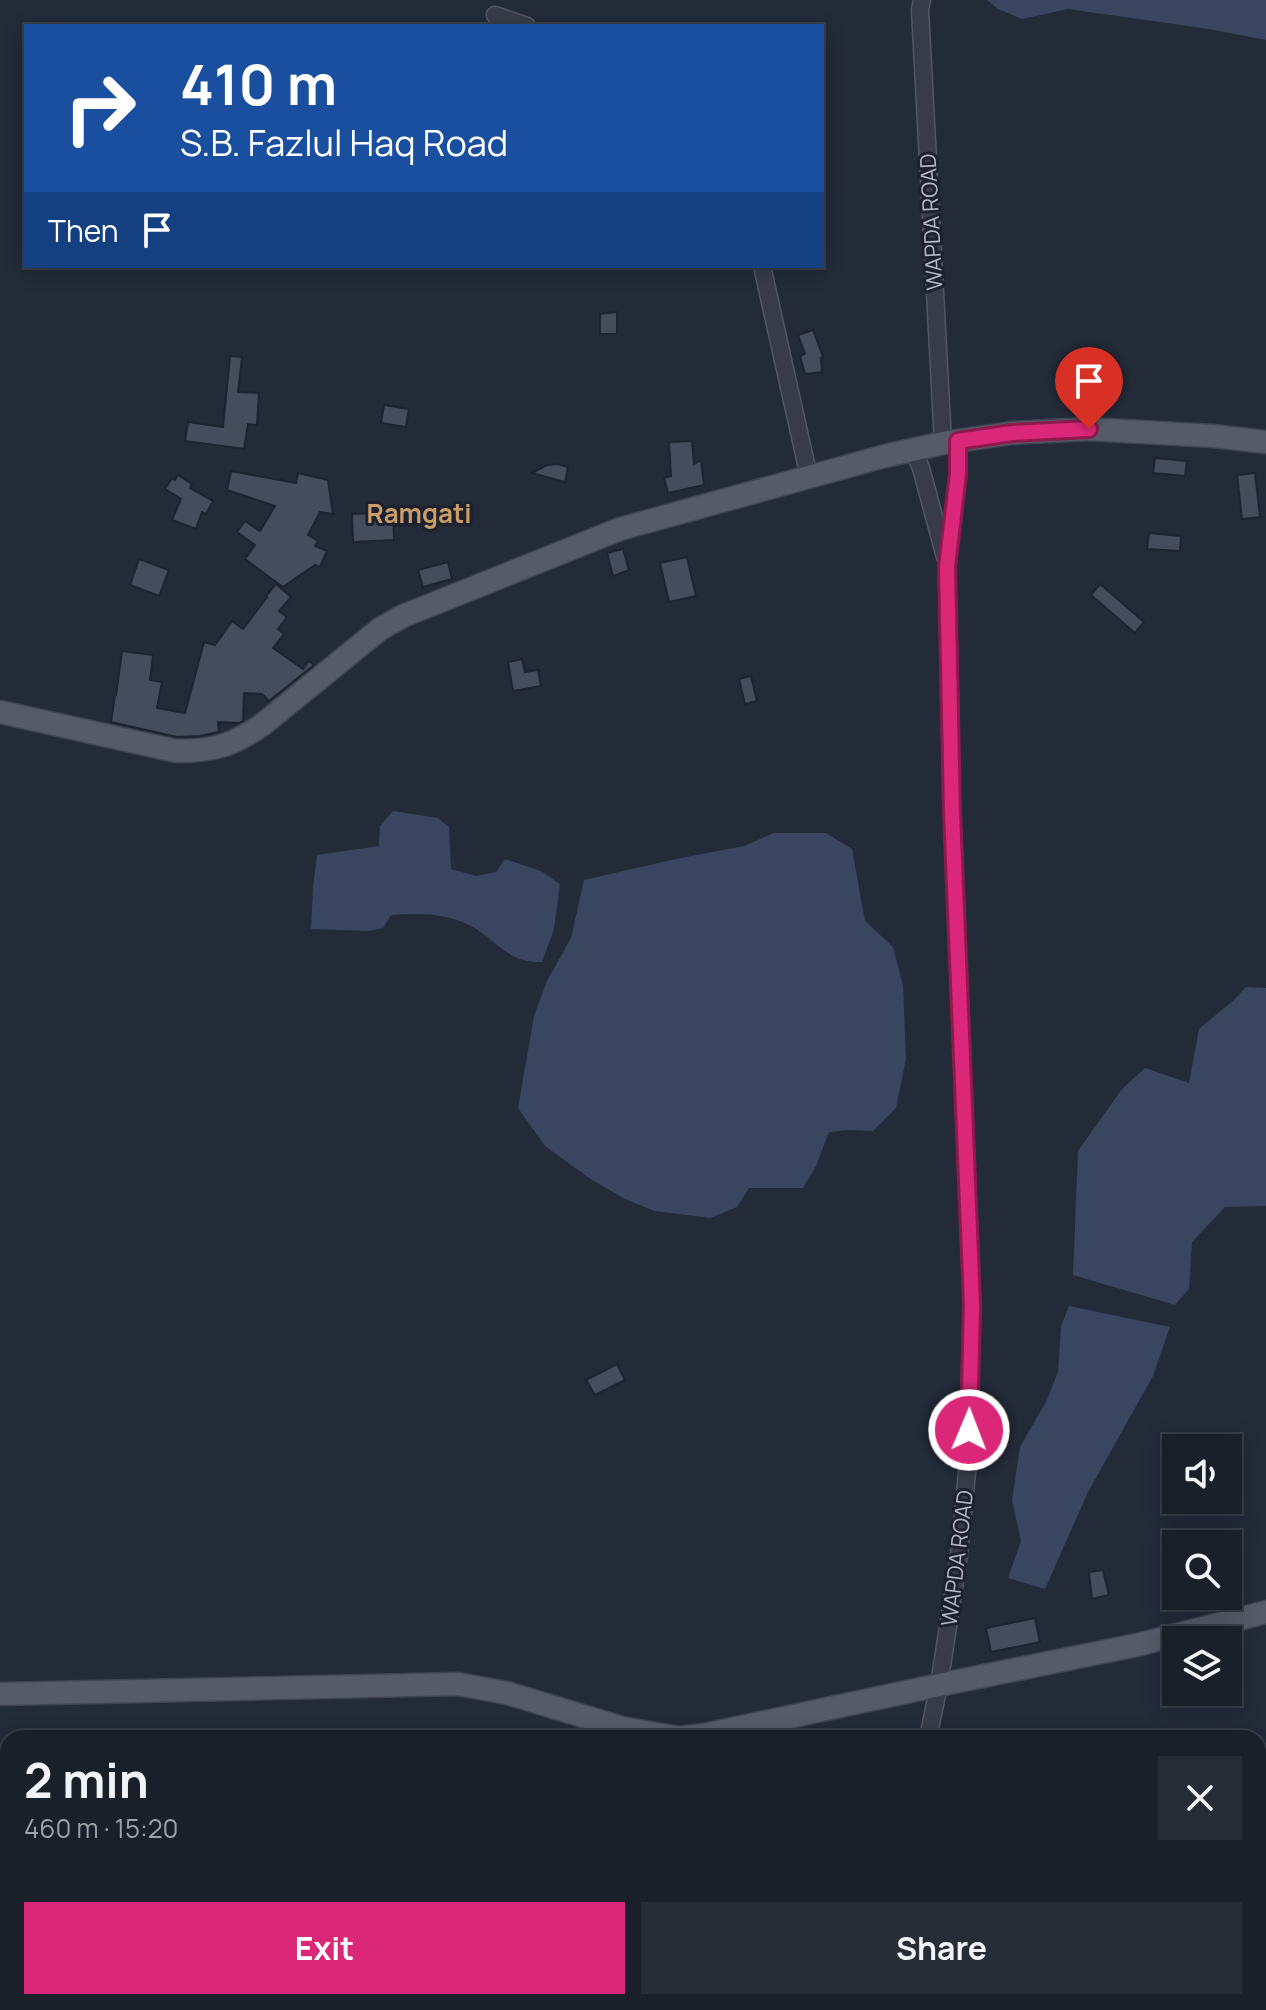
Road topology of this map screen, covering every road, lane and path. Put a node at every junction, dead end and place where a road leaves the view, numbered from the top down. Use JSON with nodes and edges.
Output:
{"nodes":[{"id":1,"x":921,"y":5,"type":"edge"},
{"id":2,"x":495,"y":15,"type":"dead end"},
{"id":3,"x":521,"y":24,"type":"edge"},
{"id":4,"x":762,"y":268,"type":"edge"},
{"id":5,"x":950,"y":442,"type":"junction"},
{"id":6,"x":1266,"y":442,"type":"edge"},
{"id":7,"x":913,"y":450,"type":"junction"},
{"id":8,"x":809,"y":477,"type":"junction"},
{"id":9,"x":947,"y":567,"type":"junction"},
{"id":10,"x":0,"y":712,"type":"edge"},
{"id":11,"x":1266,"y":1612,"type":"edge"},
{"id":12,"x":939,"y":1685,"type":"junction"},
{"id":13,"x":0,"y":1694,"type":"edge"},
{"id":14,"x":633,"y":1730,"type":"edge"},
{"id":15,"x":728,"y":1730,"type":"edge"},
{"id":16,"x":930,"y":1730,"type":"edge"}],
"edges":[{"from":1,"to":5,"type":"street","name":"WAPDA ROAD"},
{"from":2,"to":3,"type":"street"},
{"from":4,"to":8,"type":"street"},
{"from":5,"to":6,"type":"main road"},
{"from":5,"to":7,"type":"main road"},
{"from":5,"to":9,"type":"street","name":"WAPDA ROAD"},
{"from":7,"to":8,"type":"main road"},
{"from":7,"to":9,"type":"street","name":"WAPDA ROAD"},
{"from":8,"to":10,"type":"main road"},
{"from":9,"to":12,"type":"street","name":"WAPDA ROAD"},
{"from":11,"to":12,"type":"main road"},
{"from":12,"to":15,"type":"main road"},
{"from":12,"to":16,"type":"street","name":"WAPDA ROAD"},
{"from":13,"to":14,"type":"main road"}]}
